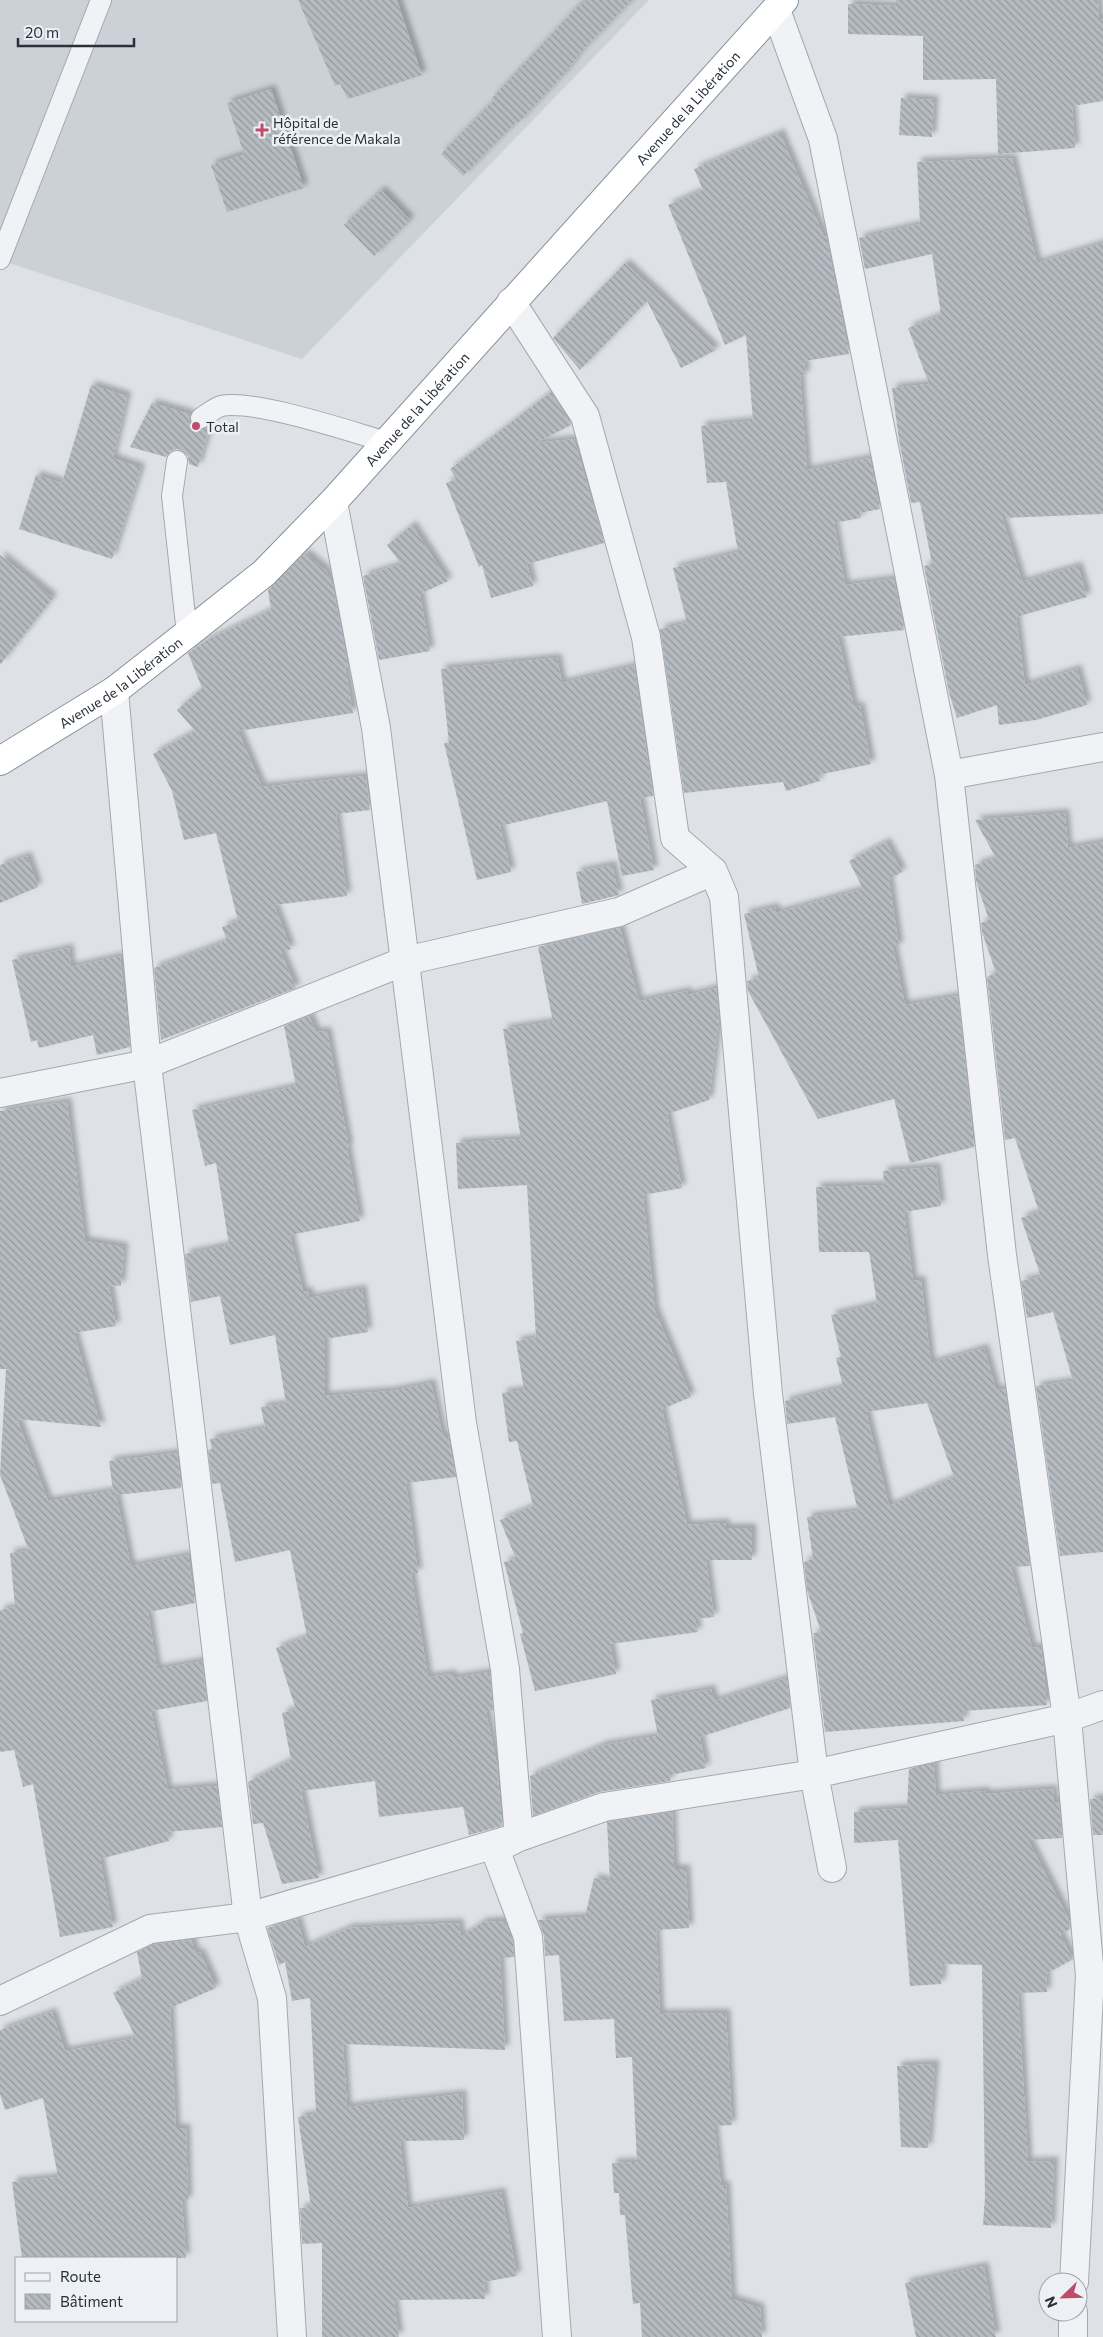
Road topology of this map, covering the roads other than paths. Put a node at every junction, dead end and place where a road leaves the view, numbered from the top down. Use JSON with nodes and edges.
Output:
{"nodes":[{"id":1,"x":101,"y":0,"type":"edge"},
{"id":2,"x":780,"y":5,"type":"edge"},
{"id":3,"x":0,"y":259,"type":"edge"},
{"id":4,"x":511,"y":302,"type":"junction"},
{"id":5,"x":201,"y":418,"type":"dead end"},
{"id":6,"x":387,"y":442,"type":"junction"},
{"id":7,"x":177,"y":461,"type":"dead end"},
{"id":8,"x":334,"y":502,"type":"junction"},
{"id":9,"x":187,"y":634,"type":"junction"},
{"id":10,"x":114,"y":691,"type":"junction"},
{"id":11,"x":1103,"y":747,"type":"edge"},
{"id":12,"x":0,"y":761,"type":"edge"},
{"id":13,"x":949,"y":775,"type":"junction"},
{"id":14,"x":713,"y":871,"type":"junction"},
{"id":15,"x":405,"y":961,"type":"junction"},
{"id":16,"x":147,"y":1064,"type":"junction"},
{"id":17,"x":0,"y":1093,"type":"edge"},
{"id":18,"x":1103,"y":1706,"type":"edge"},
{"id":19,"x":1067,"y":1718,"type":"junction"},
{"id":20,"x":814,"y":1774,"type":"junction"},
{"id":21,"x":520,"y":1837,"type":"junction"},
{"id":22,"x":832,"y":1868,"type":"dead end"},
{"id":23,"x":248,"y":1917,"type":"junction"},
{"id":24,"x":0,"y":2001,"type":"edge"},
{"id":25,"x":1075,"y":2272,"type":"edge"},
{"id":26,"x":1073,"y":2322,"type":"edge"},
{"id":27,"x":292,"y":2337,"type":"edge"},
{"id":28,"x":557,"y":2337,"type":"edge"},
{"id":29,"x":1074,"y":2337,"type":"edge"}],
"edges":[{"from":1,"to":3,"type":"lane"},
{"from":2,"to":4,"type":"highway","name":"Avenue de la Libération"},
{"from":2,"to":13,"type":"street"},
{"from":4,"to":6,"type":"highway","name":"Avenue de la Libération"},
{"from":4,"to":14,"type":"street"},
{"from":5,"to":6,"type":"lane"},
{"from":6,"to":8,"type":"highway","name":"Avenue de la Libération"},
{"from":7,"to":9,"type":"lane"},
{"from":8,"to":9,"type":"highway","name":"Avenue de la Libération"},
{"from":8,"to":15,"type":"street"},
{"from":9,"to":10,"type":"highway","name":"Avenue de la Libération"},
{"from":10,"to":12,"type":"highway","name":"Avenue de la Libération"},
{"from":10,"to":16,"type":"street"},
{"from":11,"to":13,"type":"street"},
{"from":13,"to":19,"type":"street"},
{"from":14,"to":15,"type":"street"},
{"from":14,"to":20,"type":"street"},
{"from":15,"to":16,"type":"street"},
{"from":15,"to":21,"type":"street"},
{"from":16,"to":17,"type":"street"},
{"from":16,"to":23,"type":"street"},
{"from":18,"to":19,"type":"street"},
{"from":19,"to":20,"type":"street"},
{"from":19,"to":25,"type":"street"},
{"from":20,"to":21,"type":"street"},
{"from":20,"to":22,"type":"street"},
{"from":21,"to":23,"type":"street"},
{"from":21,"to":28,"type":"street"},
{"from":23,"to":24,"type":"street"},
{"from":23,"to":27,"type":"street"},
{"from":26,"to":29,"type":"street"}]}
